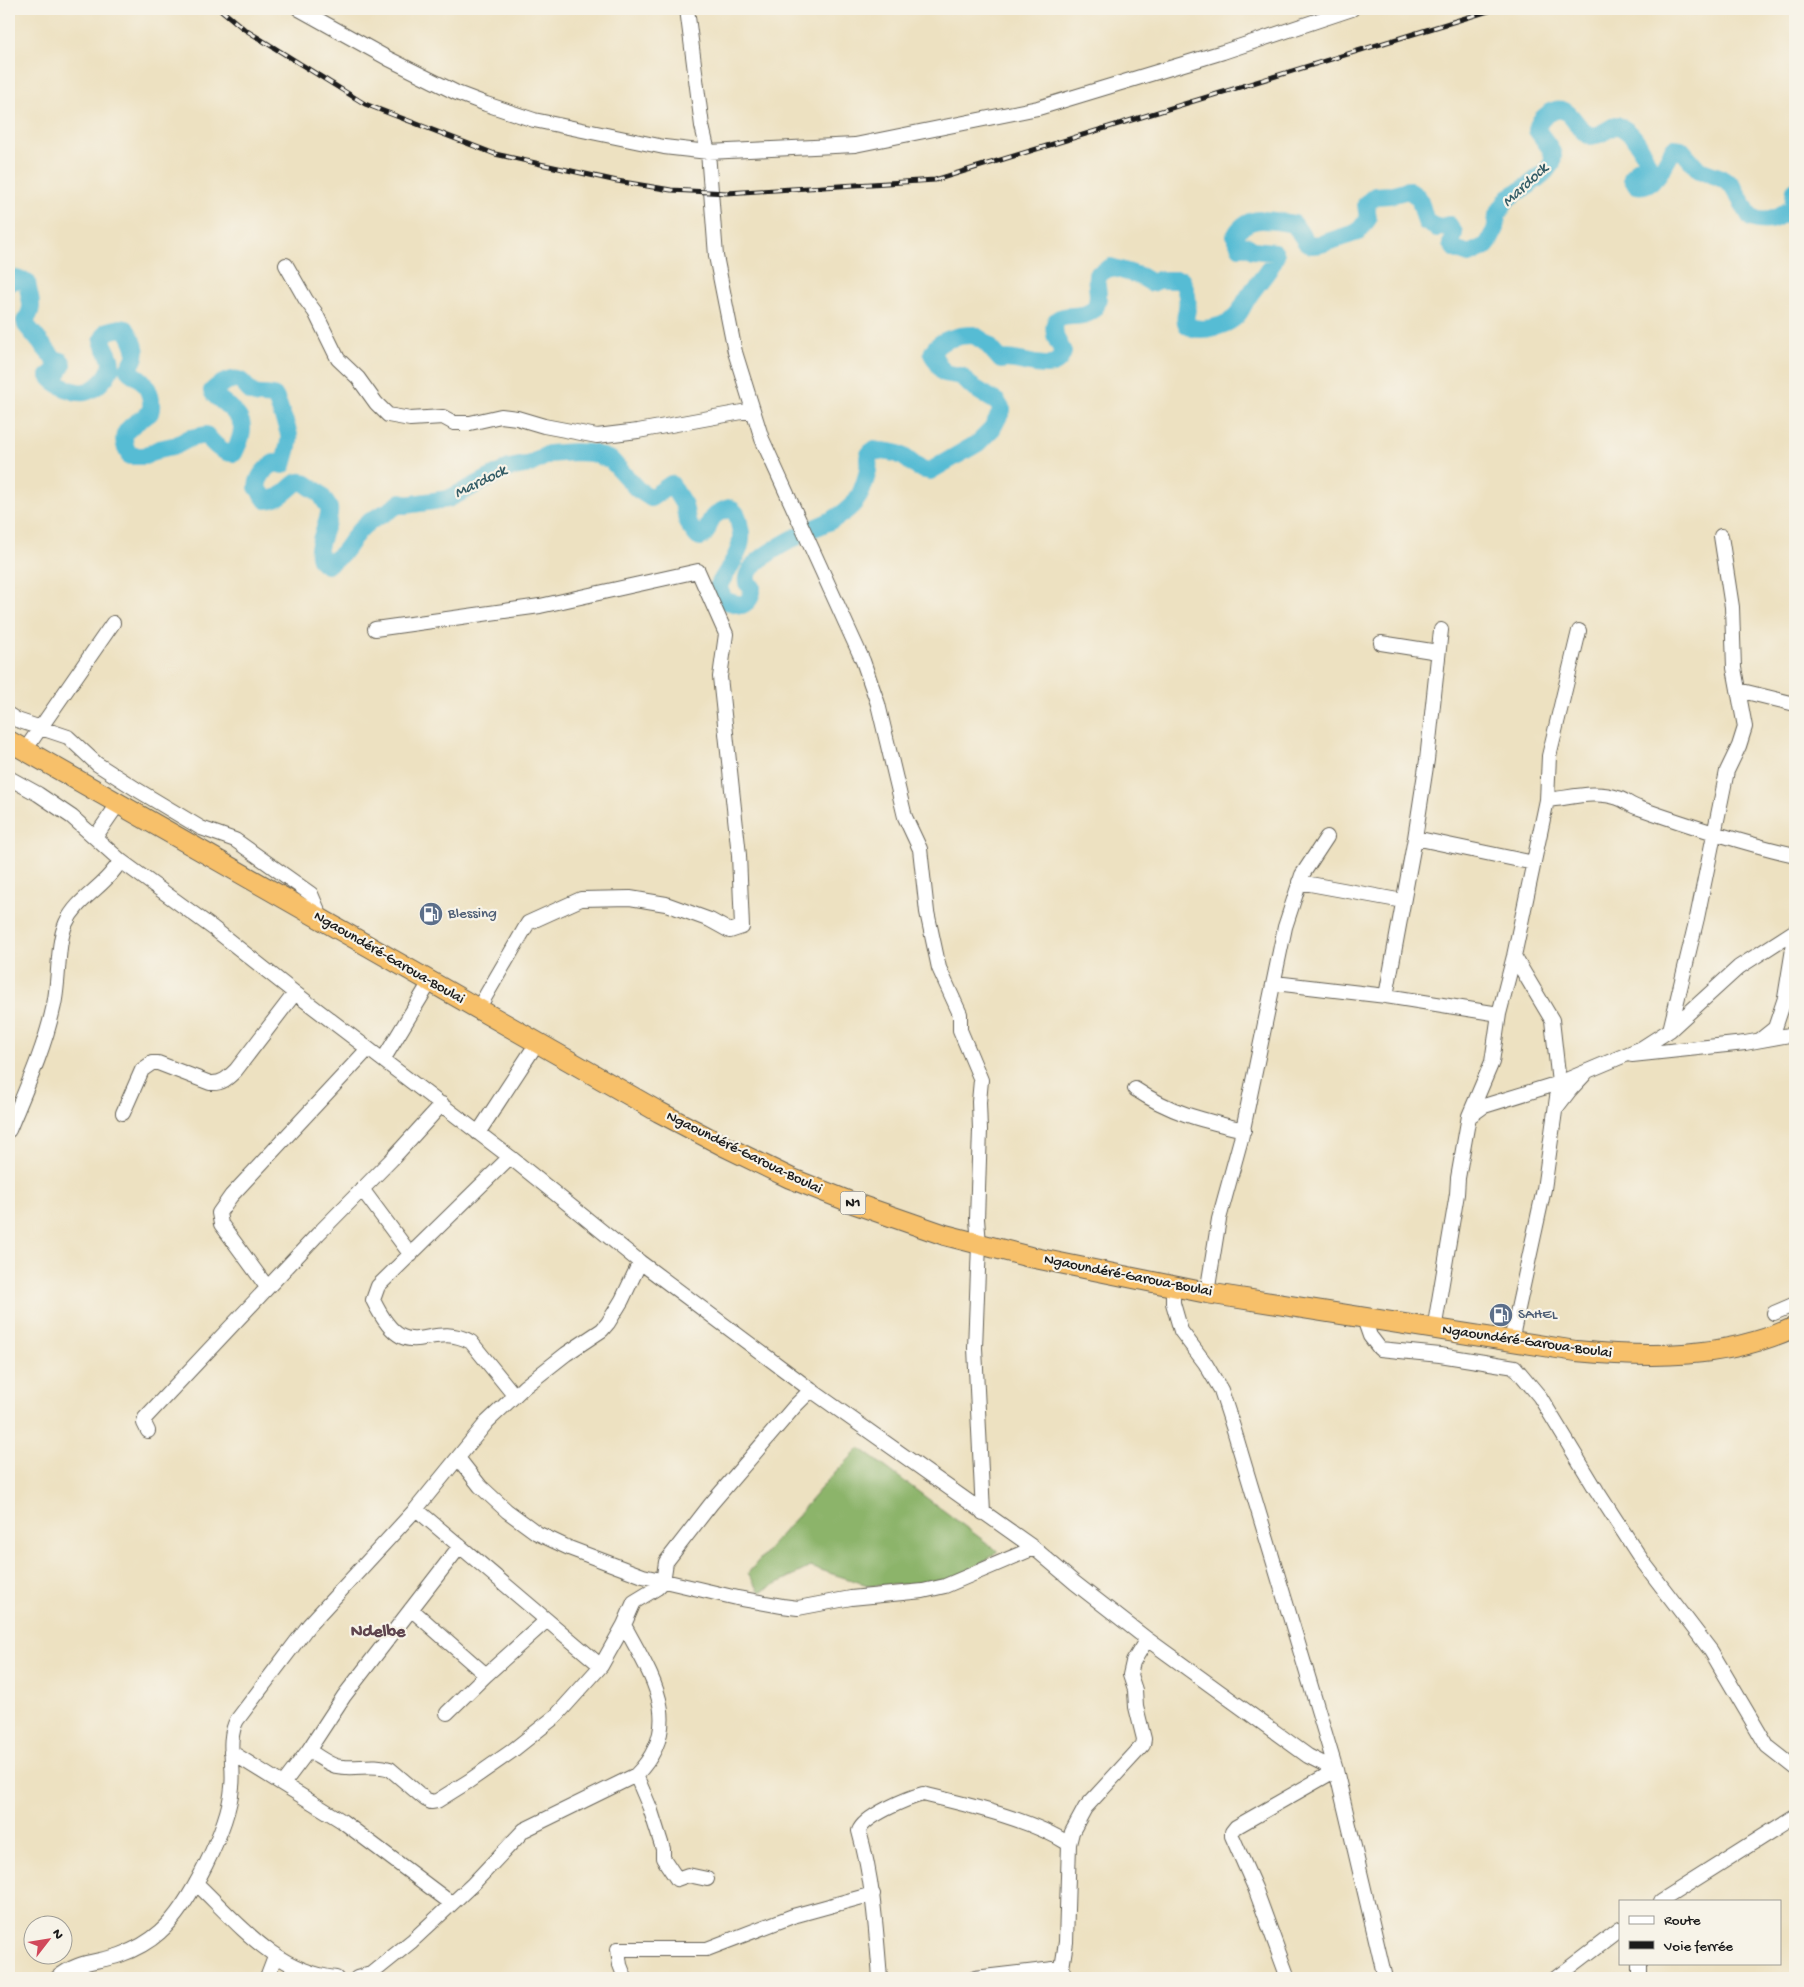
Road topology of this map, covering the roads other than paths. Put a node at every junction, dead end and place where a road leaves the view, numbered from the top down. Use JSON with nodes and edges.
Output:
{"nodes":[{"id":1,"x":299,"y":9,"type":"edge"},
{"id":2,"x":687,"y":9,"type":"edge"},
{"id":3,"x":1352,"y":9,"type":"edge"},
{"id":4,"x":708,"y":152,"type":"junction"},
{"id":5,"x":286,"y":264,"type":"dead end"},
{"id":6,"x":753,"y":410,"type":"junction"},
{"id":7,"x":1721,"y":536,"type":"dead end"},
{"id":8,"x":113,"y":622,"type":"dead end"},
{"id":9,"x":375,"y":629,"type":"dead end"},
{"id":10,"x":1441,"y":630,"type":"dead end"},
{"id":11,"x":1579,"y":632,"type":"dead end"},
{"id":12,"x":1381,"y":643,"type":"dead end"},
{"id":13,"x":1438,"y":652,"type":"junction"},
{"id":14,"x":1738,"y":690,"type":"junction"},
{"id":15,"x":1795,"y":704,"type":"edge"},
{"id":16,"x":9,"y":715,"type":"edge"},
{"id":17,"x":38,"y":728,"type":"junction"},
{"id":18,"x":17,"y":745,"type":"edge"},
{"id":19,"x":9,"y":778,"type":"edge"},
{"id":20,"x":1547,"y":800,"type":"junction"},
{"id":21,"x":118,"y":804,"type":"junction"},
{"id":22,"x":1714,"y":833,"type":"junction"},
{"id":23,"x":96,"y":836,"type":"junction"},
{"id":24,"x":1327,"y":837,"type":"dead end"},
{"id":25,"x":1415,"y":838,"type":"junction"},
{"id":26,"x":1795,"y":855,"type":"edge"},
{"id":27,"x":121,"y":861,"type":"junction"},
{"id":28,"x":1534,"y":862,"type":"junction"},
{"id":29,"x":1299,"y":882,"type":"junction"},
{"id":30,"x":1404,"y":901,"type":"junction"},
{"id":31,"x":322,"y":920,"type":"junction"},
{"id":32,"x":1795,"y":931,"type":"edge"},
{"id":33,"x":1795,"y":936,"type":"edge"},
{"id":34,"x":1514,"y":956,"type":"junction"},
{"id":35,"x":430,"y":982,"type":"junction"},
{"id":36,"x":1274,"y":983,"type":"junction"},
{"id":37,"x":295,"y":993,"type":"junction"},
{"id":38,"x":1386,"y":996,"type":"junction"},
{"id":39,"x":478,"y":1009,"type":"junction"},
{"id":40,"x":1499,"y":1014,"type":"junction"},
{"id":41,"x":1670,"y":1030,"type":"junction"},
{"id":42,"x":1795,"y":1034,"type":"edge"},
{"id":43,"x":1760,"y":1040,"type":"junction"},
{"id":44,"x":537,"y":1043,"type":"junction"},
{"id":45,"x":368,"y":1049,"type":"junction"},
{"id":46,"x":1619,"y":1057,"type":"junction"},
{"id":47,"x":383,"y":1060,"type":"junction"},
{"id":48,"x":1591,"y":1068,"type":"junction"},
{"id":49,"x":1559,"y":1083,"type":"junction"},
{"id":50,"x":1135,"y":1089,"type":"dead end"},
{"id":51,"x":442,"y":1104,"type":"junction"},
{"id":52,"x":1556,"y":1109,"type":"junction"},
{"id":53,"x":123,"y":1113,"type":"dead end"},
{"id":54,"x":1470,"y":1116,"type":"junction"},
{"id":55,"x":9,"y":1130,"type":"edge"},
{"id":56,"x":1244,"y":1130,"type":"junction"},
{"id":57,"x":478,"y":1133,"type":"junction"},
{"id":58,"x":510,"y":1157,"type":"junction"},
{"id":59,"x":362,"y":1189,"type":"junction"},
{"id":60,"x":979,"y":1244,"type":"junction"},
{"id":61,"x":411,"y":1256,"type":"junction"},
{"id":62,"x":640,"y":1262,"type":"junction"},
{"id":63,"x":1173,"y":1285,"type":"junction"},
{"id":64,"x":267,"y":1288,"type":"junction"},
{"id":65,"x":1207,"y":1293,"type":"junction"},
{"id":66,"x":1795,"y":1304,"type":"edge"},
{"id":67,"x":1774,"y":1313,"type":"dead end"},
{"id":68,"x":1363,"y":1316,"type":"junction"},
{"id":69,"x":1795,"y":1327,"type":"edge"},
{"id":70,"x":1434,"y":1330,"type":"junction"},
{"id":71,"x":1511,"y":1341,"type":"junction"},
{"id":72,"x":811,"y":1390,"type":"junction"},
{"id":73,"x":514,"y":1395,"type":"junction"},
{"id":74,"x":148,"y":1431,"type":"dead end"},
{"id":75,"x":458,"y":1458,"type":"junction"},
{"id":76,"x":416,"y":1508,"type":"junction"},
{"id":77,"x":983,"y":1513,"type":"junction"},
{"id":78,"x":460,"y":1546,"type":"junction"},
{"id":79,"x":1034,"y":1548,"type":"junction"},
{"id":80,"x":663,"y":1582,"type":"junction"},
{"id":81,"x":411,"y":1609,"type":"junction"},
{"id":82,"x":547,"y":1620,"type":"junction"},
{"id":83,"x":624,"y":1625,"type":"junction"},
{"id":84,"x":1147,"y":1638,"type":"junction"},
{"id":85,"x":601,"y":1666,"type":"junction"},
{"id":86,"x":486,"y":1675,"type":"junction"},
{"id":87,"x":447,"y":1713,"type":"dead end"},
{"id":88,"x":308,"y":1750,"type":"junction"},
{"id":89,"x":232,"y":1752,"type":"junction"},
{"id":90,"x":1795,"y":1768,"type":"edge"},
{"id":91,"x":1336,"y":1770,"type":"junction"},
{"id":92,"x":636,"y":1775,"type":"junction"},
{"id":93,"x":283,"y":1784,"type":"junction"},
{"id":94,"x":1795,"y":1816,"type":"edge"},
{"id":95,"x":1076,"y":1824,"type":"junction"},
{"id":96,"x":1051,"y":1832,"type":"junction"},
{"id":97,"x":1069,"y":1844,"type":"junction"},
{"id":98,"x":707,"y":1879,"type":"dead end"},
{"id":99,"x":196,"y":1883,"type":"junction"},
{"id":100,"x":873,"y":1894,"type":"junction"},
{"id":101,"x":1663,"y":1900,"type":"edge"},
{"id":102,"x":451,"y":1903,"type":"junction"},
{"id":103,"x":1619,"y":1930,"type":"edge"},
{"id":104,"x":275,"y":1957,"type":"junction"},
{"id":105,"x":1639,"y":1964,"type":"edge"},
{"id":106,"x":1063,"y":1973,"type":"edge"},
{"id":107,"x":57,"y":1978,"type":"edge"},
{"id":108,"x":267,"y":1978,"type":"edge"},
{"id":109,"x":336,"y":1978,"type":"edge"},
{"id":110,"x":357,"y":1978,"type":"edge"},
{"id":111,"x":625,"y":1978,"type":"edge"},
{"id":112,"x":880,"y":1978,"type":"edge"},
{"id":113,"x":975,"y":1978,"type":"edge"},
{"id":114,"x":1288,"y":1978,"type":"edge"},
{"id":115,"x":1385,"y":1978,"type":"edge"},
{"id":116,"x":1556,"y":1978,"type":"edge"},
{"id":117,"x":1639,"y":1978,"type":"edge"}],
"edges":[{"from":1,"to":4,"type":"street"},
{"from":2,"to":4,"type":"street"},
{"from":3,"to":4,"type":"street"},
{"from":4,"to":6,"type":"street"},
{"from":5,"to":6,"type":"street"},
{"from":6,"to":60,"type":"street"},
{"from":7,"to":14,"type":"street"},
{"from":8,"to":17,"type":"street"},
{"from":9,"to":39,"type":"street"},
{"from":10,"to":13,"type":"street"},
{"from":11,"to":20,"type":"street"},
{"from":12,"to":13,"type":"street"},
{"from":13,"to":25,"type":"street"},
{"from":14,"to":15,"type":"street"},
{"from":14,"to":22,"type":"street"},
{"from":16,"to":17,"type":"street"},
{"from":17,"to":18,"type":"street"},
{"from":17,"to":31,"type":"street"},
{"from":18,"to":21,"type":"highway","name":"Ngaoundéré-Garoua-Boulai","number":"N1"},
{"from":19,"to":23,"type":"street"},
{"from":20,"to":22,"type":"street"},
{"from":20,"to":28,"type":"street"},
{"from":21,"to":23,"type":"street"},
{"from":21,"to":31,"type":"highway","name":"Ngaoundéré-Garoua-Boulai","number":"N1"},
{"from":22,"to":26,"type":"street"},
{"from":22,"to":41,"type":"street"},
{"from":23,"to":27,"type":"street"},
{"from":24,"to":29,"type":"street"},
{"from":25,"to":28,"type":"street"},
{"from":25,"to":30,"type":"street"},
{"from":27,"to":37,"type":"street"},
{"from":27,"to":55,"type":"street"},
{"from":28,"to":34,"type":"street"},
{"from":29,"to":30,"type":"street"},
{"from":29,"to":36,"type":"street"},
{"from":30,"to":38,"type":"street"},
{"from":31,"to":35,"type":"highway","name":"Ngaoundéré-Garoua-Boulai","number":"N1"},
{"from":32,"to":41,"type":"street"},
{"from":33,"to":43,"type":"street"},
{"from":34,"to":40,"type":"street"},
{"from":34,"to":49,"type":"street"},
{"from":35,"to":39,"type":"highway","name":"Ngaoundéré-Garoua-Boulai","number":"N1"},
{"from":35,"to":47,"type":"street"},
{"from":36,"to":38,"type":"street"},
{"from":36,"to":56,"type":"street"},
{"from":37,"to":45,"type":"street"},
{"from":37,"to":53,"type":"street"},
{"from":38,"to":40,"type":"street"},
{"from":39,"to":44,"type":"highway","name":"Ngaoundéré-Garoua-Boulai","number":"N1"},
{"from":40,"to":54,"type":"street"},
{"from":41,"to":46,"type":"street"},
{"from":42,"to":43,"type":"street"},
{"from":43,"to":46,"type":"street"},
{"from":44,"to":57,"type":"street"},
{"from":44,"to":60,"type":"highway","name":"Ngaoundéré-Garoua-Boulai","number":"N1"},
{"from":45,"to":47,"type":"street"},
{"from":45,"to":64,"type":"street"},
{"from":46,"to":48,"type":"street"},
{"from":47,"to":51,"type":"street"},
{"from":48,"to":49,"type":"street"},
{"from":48,"to":52,"type":"street"},
{"from":49,"to":52,"type":"street"},
{"from":49,"to":54,"type":"street"},
{"from":50,"to":56,"type":"street"},
{"from":51,"to":57,"type":"street"},
{"from":51,"to":59,"type":"street"},
{"from":52,"to":71,"type":"street"},
{"from":54,"to":70,"type":"street"},
{"from":56,"to":65,"type":"street"},
{"from":57,"to":58,"type":"street"},
{"from":58,"to":61,"type":"street"},
{"from":58,"to":62,"type":"street"},
{"from":59,"to":61,"type":"street"},
{"from":59,"to":64,"type":"street"},
{"from":60,"to":63,"type":"highway","name":"Ngaoundéré-Garoua-Boulai","number":"N1"},
{"from":60,"to":77,"type":"street"},
{"from":61,"to":73,"type":"street"},
{"from":62,"to":72,"type":"street"},
{"from":62,"to":73,"type":"street"},
{"from":63,"to":65,"type":"highway","name":"Ngaoundéré-Garoua-Boulai","number":"N1"},
{"from":63,"to":91,"type":"street"},
{"from":64,"to":74,"type":"street"},
{"from":65,"to":68,"type":"highway","name":"Ngaoundéré-Garoua-Boulai","number":"N1"},
{"from":66,"to":67,"type":"street"},
{"from":68,"to":70,"type":"highway","name":"Ngaoundéré-Garoua-Boulai","number":"N1"},
{"from":68,"to":90,"type":"street"},
{"from":69,"to":71,"type":"highway","name":"Ngaoundéré-Garoua-Boulai","number":"N1"},
{"from":70,"to":71,"type":"highway","name":"Ngaoundéré-Garoua-Boulai","number":"N1"},
{"from":72,"to":77,"type":"street"},
{"from":72,"to":80,"type":"street"},
{"from":73,"to":75,"type":"street"},
{"from":75,"to":76,"type":"street"},
{"from":75,"to":80,"type":"street"},
{"from":76,"to":78,"type":"street"},
{"from":76,"to":89,"type":"street"},
{"from":77,"to":79,"type":"street"},
{"from":78,"to":81,"type":"street"},
{"from":78,"to":82,"type":"street"},
{"from":79,"to":80,"type":"street"},
{"from":79,"to":84,"type":"street"},
{"from":80,"to":83,"type":"street"},
{"from":81,"to":86,"type":"street"},
{"from":81,"to":88,"type":"street"},
{"from":82,"to":85,"type":"street"},
{"from":82,"to":86,"type":"street"},
{"from":83,"to":85,"type":"street"},
{"from":83,"to":92,"type":"street"},
{"from":84,"to":91,"type":"street"},
{"from":84,"to":95,"type":"street"},
{"from":85,"to":88,"type":"street"},
{"from":86,"to":87,"type":"street"},
{"from":88,"to":93,"type":"street"},
{"from":89,"to":93,"type":"street"},
{"from":89,"to":99,"type":"street"},
{"from":91,"to":114,"type":"street"},
{"from":91,"to":115,"type":"street"},
{"from":92,"to":98,"type":"street"},
{"from":92,"to":102,"type":"street"},
{"from":93,"to":102,"type":"street"},
{"from":94,"to":101,"type":"street"},
{"from":95,"to":96,"type":"street"},
{"from":95,"to":97,"type":"street"},
{"from":96,"to":97,"type":"street"},
{"from":96,"to":100,"type":"street"},
{"from":97,"to":106,"type":"street"},
{"from":99,"to":104,"type":"street"},
{"from":99,"to":107,"type":"street"},
{"from":100,"to":111,"type":"street"},
{"from":100,"to":112,"type":"street"},
{"from":102,"to":110,"type":"street"},
{"from":103,"to":116,"type":"street"},
{"from":104,"to":108,"type":"street"},
{"from":104,"to":109,"type":"street"},
{"from":105,"to":117,"type":"street"},
{"from":106,"to":113,"type":"street"}]}
